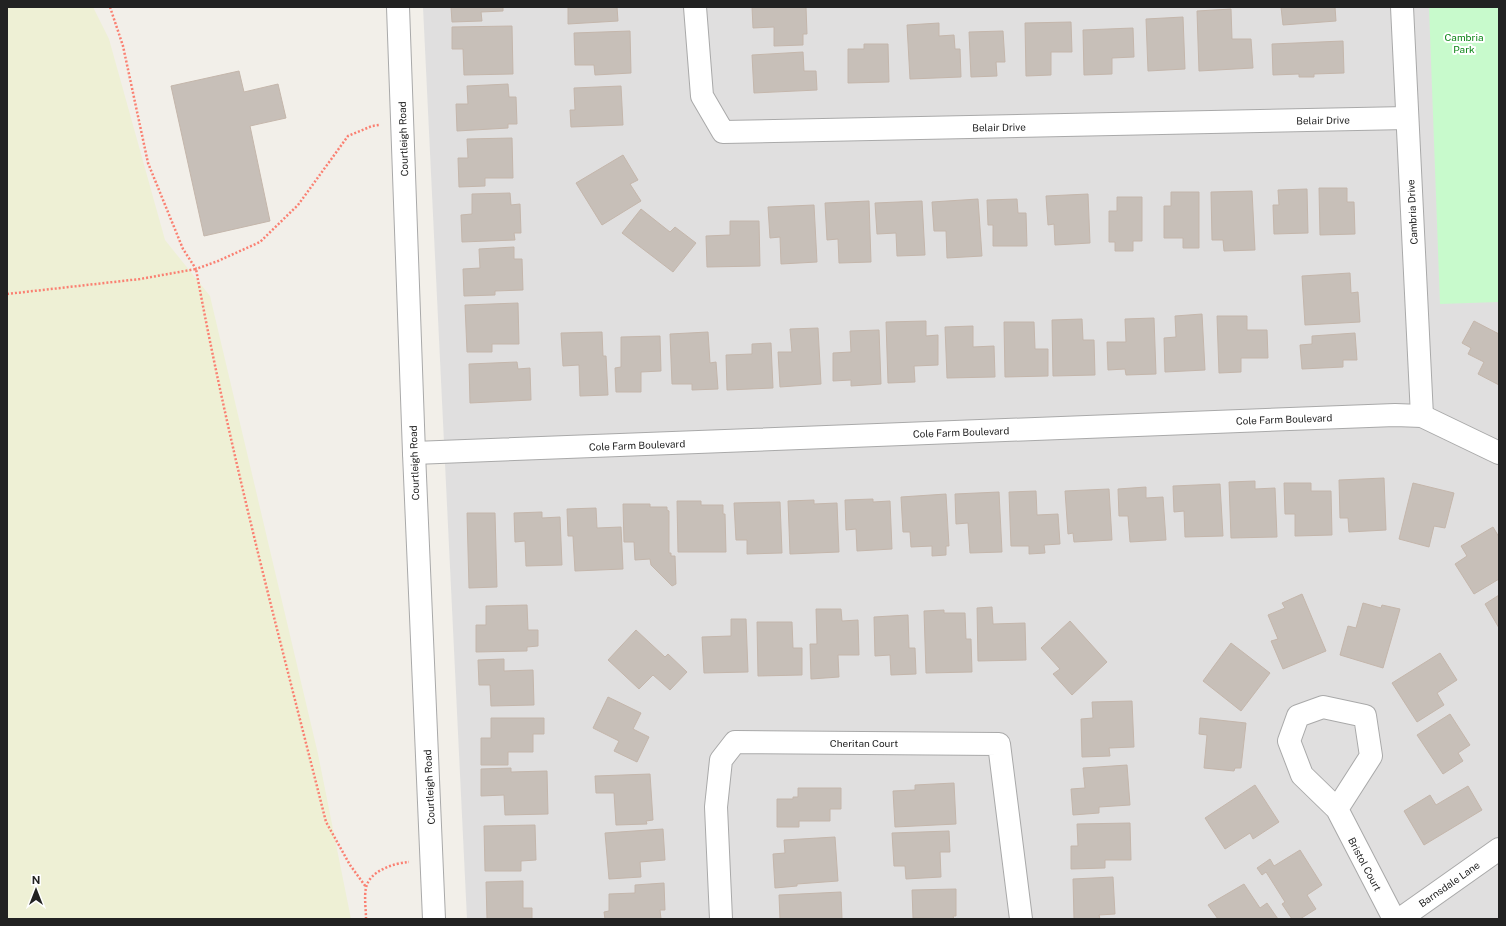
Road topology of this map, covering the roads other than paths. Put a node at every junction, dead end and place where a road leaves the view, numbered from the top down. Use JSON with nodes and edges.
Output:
{"nodes":[{"id":1,"x":398,"y":7,"type":"edge"},
{"id":2,"x":695,"y":7,"type":"edge"},
{"id":3,"x":1402,"y":7,"type":"edge"},
{"id":4,"x":1407,"y":118,"type":"junction"},
{"id":5,"x":1422,"y":416,"type":"junction"},
{"id":6,"x":414,"y":453,"type":"junction"},
{"id":7,"x":1499,"y":453,"type":"edge"},
{"id":8,"x":1337,"y":809,"type":"junction"},
{"id":9,"x":1499,"y":849,"type":"edge"},
{"id":10,"x":434,"y":919,"type":"edge"},
{"id":11,"x":721,"y":919,"type":"edge"},
{"id":12,"x":1021,"y":919,"type":"edge"},
{"id":13,"x":1394,"y":919,"type":"edge"},
{"id":14,"x":1400,"y":919,"type":"edge"}],
"edges":[{"from":1,"to":6,"type":"street","name":"Courtleigh Road"},
{"from":2,"to":4,"type":"street","name":"Belair Drive"},
{"from":3,"to":4,"type":"street","name":"Cambria Drive"},
{"from":4,"to":5,"type":"street","name":"Cambria Drive"},
{"from":5,"to":6,"type":"street","name":"Cole Farm Boulevard"},
{"from":5,"to":7,"type":"street","name":"Cole Farm Boulevard"},
{"from":6,"to":10,"type":"street","name":"Courtleigh Road"},
{"from":8,"to":8,"type":"street","name":"Bristol Court"},
{"from":8,"to":13,"type":"street","name":"Bristol Court"},
{"from":9,"to":14,"type":"street","name":"Barnsdale Lane"},
{"from":11,"to":12,"type":"street","name":"Cheritan Court"}]}
